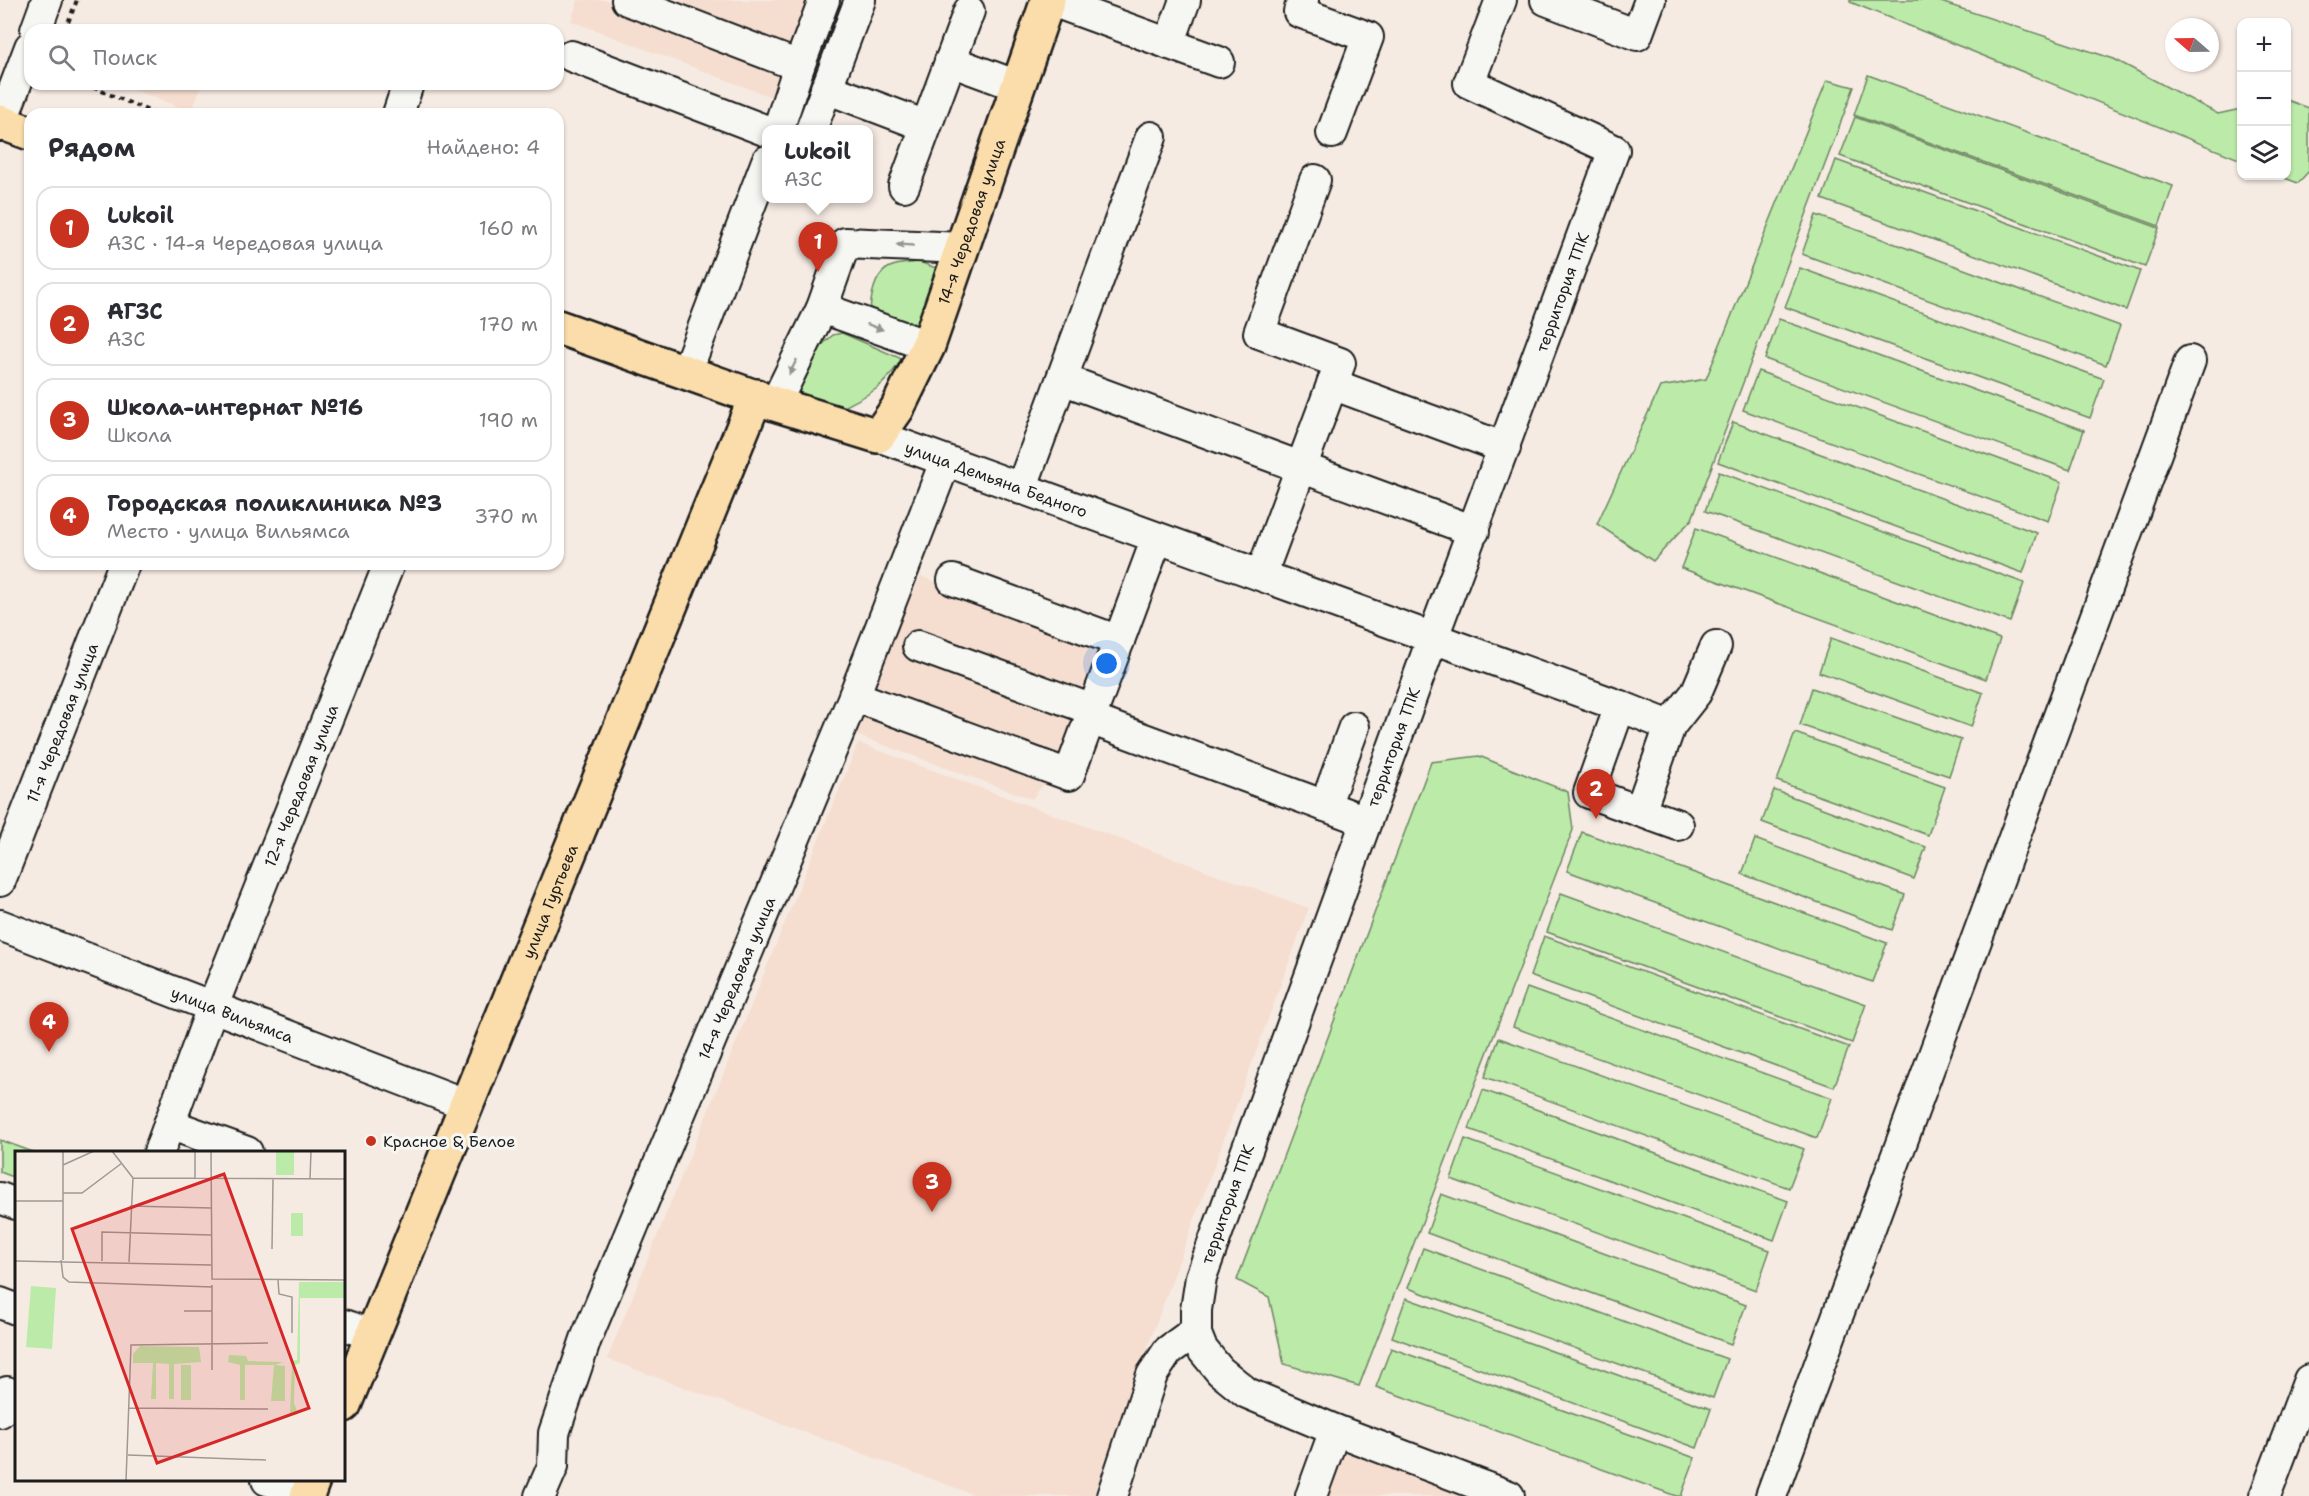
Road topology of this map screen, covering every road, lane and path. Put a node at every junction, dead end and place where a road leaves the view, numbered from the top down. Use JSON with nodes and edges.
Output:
{"nodes":[{"id":1,"x":47,"y":0,"type":"edge"},
{"id":2,"x":77,"y":0,"type":"edge"},
{"id":3,"x":627,"y":0,"type":"edge"},
{"id":4,"x":860,"y":0,"type":"edge"},
{"id":5,"x":1049,"y":0,"type":"edge"},
{"id":6,"x":1185,"y":0,"type":"edge"},
{"id":7,"x":1303,"y":0,"type":"edge"},
{"id":8,"x":1501,"y":0,"type":"edge"},
{"id":9,"x":1546,"y":0,"type":"edge"},
{"id":10,"x":1650,"y":0,"type":"edge"},
{"id":11,"x":821,"y":1,"type":"edge"},
{"id":12,"x":969,"y":11,"type":"dead end"},
{"id":13,"x":38,"y":24,"type":"edge"},
{"id":14,"x":67,"y":24,"type":"edge"},
{"id":15,"x":1169,"y":44,"type":"junction"},
{"id":16,"x":571,"y":56,"type":"dead end"},
{"id":17,"x":17,"y":60,"type":"edge"},
{"id":18,"x":950,"y":61,"type":"junction"},
{"id":19,"x":1219,"y":62,"type":"dead end"},
{"id":20,"x":799,"y":66,"type":"junction"},
{"id":21,"x":1018,"y":86,"type":"junction"},
{"id":22,"x":826,"y":88,"type":"junction"},
{"id":23,"x":99,"y":90,"type":"edge"},
{"id":24,"x":406,"y":90,"type":"edge"},
{"id":25,"x":142,"y":108,"type":"edge"},
{"id":26,"x":400,"y":108,"type":"edge"},
{"id":27,"x":869,"y":118,"type":"edge"},
{"id":28,"x":779,"y":125,"type":"edge"},
{"id":29,"x":812,"y":125,"type":"edge"},
{"id":30,"x":8,"y":126,"type":"edge"},
{"id":31,"x":926,"y":126,"type":"junction"},
{"id":32,"x":762,"y":129,"type":"edge"},
{"id":33,"x":1332,"y":133,"type":"dead end"},
{"id":34,"x":1151,"y":137,"type":"dead end"},
{"id":35,"x":762,"y":174,"type":"edge"},
{"id":36,"x":1316,"y":180,"type":"dead end"},
{"id":37,"x":904,"y":186,"type":"dead end"},
{"id":38,"x":963,"y":248,"type":"junction"},
{"id":39,"x":822,"y":308,"type":"junction"},
{"id":40,"x":564,"y":329,"type":"edge"},
{"id":41,"x":928,"y":346,"type":"junction"},
{"id":42,"x":2190,"y":361,"type":"dead end"},
{"id":43,"x":686,"y":373,"type":"junction"},
{"id":44,"x":1062,"y":379,"type":"junction"},
{"id":45,"x":1332,"y":384,"type":"junction"},
{"id":46,"x":765,"y":400,"type":"junction"},
{"id":47,"x":878,"y":436,"type":"junction"},
{"id":48,"x":1505,"y":448,"type":"junction"},
{"id":49,"x":945,"y":462,"type":"junction"},
{"id":50,"x":1301,"y":467,"type":"junction"},
{"id":51,"x":1021,"y":489,"type":"junction"},
{"id":52,"x":1473,"y":531,"type":"junction"},
{"id":53,"x":1156,"y":538,"type":"junction"},
{"id":54,"x":122,"y":570,"type":"edge"},
{"id":55,"x":387,"y":570,"type":"edge"},
{"id":56,"x":1261,"y":575,"type":"junction"},
{"id":57,"x":953,"y":580,"type":"dead end"},
{"id":58,"x":1433,"y":637,"type":"junction"},
{"id":59,"x":1119,"y":641,"type":"junction"},
{"id":60,"x":918,"y":646,"type":"dead end"},
{"id":61,"x":1716,"y":646,"type":"dead end"},
{"id":62,"x":854,"y":696,"type":"junction"},
{"id":63,"x":1620,"y":705,"type":"junction"},
{"id":64,"x":1091,"y":715,"type":"junction"},
{"id":65,"x":1670,"y":726,"type":"junction"},
{"id":66,"x":1354,"y":727,"type":"dead end"},
{"id":67,"x":1325,"y":806,"type":"junction"},
{"id":68,"x":1640,"y":812,"type":"junction"},
{"id":69,"x":1366,"y":821,"type":"junction"},
{"id":70,"x":1678,"y":825,"type":"dead end"},
{"id":71,"x":0,"y":881,"type":"edge"},
{"id":72,"x":0,"y":926,"type":"edge"},
{"id":73,"x":212,"y":1008,"type":"junction"},
{"id":74,"x":465,"y":1104,"type":"junction"},
{"id":75,"x":169,"y":1124,"type":"junction"},
{"id":76,"x":159,"y":1151,"type":"edge"},
{"id":77,"x":244,"y":1151,"type":"edge"},
{"id":78,"x":0,"y":1198,"type":"edge"},
{"id":79,"x":15,"y":1204,"type":"edge"},
{"id":80,"x":0,"y":1303,"type":"edge"},
{"id":81,"x":15,"y":1309,"type":"edge"},
{"id":82,"x":358,"y":1330,"type":"edge"},
{"id":83,"x":1199,"y":1342,"type":"junction"},
{"id":84,"x":2309,"y":1380,"type":"edge"},
{"id":85,"x":345,"y":1400,"type":"edge"},
{"id":86,"x":1335,"y":1430,"type":"junction"},
{"id":87,"x":275,"y":1481,"type":"edge"},
{"id":88,"x":309,"y":1490,"type":"edge"},
{"id":89,"x":540,"y":1496,"type":"edge"},
{"id":90,"x":1112,"y":1496,"type":"edge"},
{"id":91,"x":1311,"y":1496,"type":"edge"},
{"id":92,"x":1509,"y":1496,"type":"edge"},
{"id":93,"x":1771,"y":1496,"type":"edge"},
{"id":94,"x":2265,"y":1496,"type":"edge"}],
"edges":[{"from":1,"to":13,"type":"street"},
{"from":2,"to":14,"type":"path"},
{"from":3,"to":20,"type":"street"},
{"from":4,"to":22,"type":"street"},
{"from":5,"to":15,"type":"street"},
{"from":5,"to":21,"type":"main road","name":"14-я Чередовая улица"},
{"from":6,"to":15,"type":"street"},
{"from":7,"to":33,"type":"street"},
{"from":8,"to":48,"type":"street","name":"территория ТПК"},
{"from":9,"to":10,"type":"street"},
{"from":11,"to":20,"type":"street"},
{"from":12,"to":18,"type":"street"},
{"from":15,"to":19,"type":"street"},
{"from":16,"to":32,"type":"street"},
{"from":17,"to":30,"type":"street"},
{"from":18,"to":21,"type":"street"},
{"from":18,"to":31,"type":"street"},
{"from":20,"to":28,"type":"street"},
{"from":21,"to":38,"type":"main road","name":"14-я Чередовая улица"},
{"from":22,"to":27,"type":"street"},
{"from":22,"to":29,"type":"street"},
{"from":23,"to":25,"type":"path"},
{"from":24,"to":26,"type":"street"},
{"from":27,"to":31,"type":"street"},
{"from":31,"to":37,"type":"street"},
{"from":34,"to":44,"type":"street"},
{"from":35,"to":43,"type":"street"},
{"from":36,"to":45,"type":"street"},
{"from":38,"to":39,"type":"street","one_way":true},
{"from":38,"to":41,"type":"main road","name":"14-я Чередовая улица"},
{"from":39,"to":41,"type":"street","one_way":true},
{"from":39,"to":46,"type":"street","one_way":true},
{"from":40,"to":43,"type":"main road","name":"улица Демьяна Бедного"},
{"from":41,"to":47,"type":"main road","name":"14-я Чередовая улица"},
{"from":42,"to":93,"type":"street"},
{"from":43,"to":46,"type":"main road","name":"улица Демьяна Бедного"},
{"from":44,"to":50,"type":"street"},
{"from":44,"to":51,"type":"street"},
{"from":45,"to":48,"type":"street"},
{"from":45,"to":50,"type":"street"},
{"from":46,"to":47,"type":"main road","name":"улица Демьяна Бедного"},
{"from":46,"to":74,"type":"main road","name":"улица Гуртьева"},
{"from":47,"to":49,"type":"street","name":"улица Демьяна Бедного"},
{"from":48,"to":52,"type":"street","name":"территория ТПК"},
{"from":49,"to":51,"type":"street","name":"улица Демьяна Бедного"},
{"from":49,"to":62,"type":"street","name":"14-я Чередовая улица"},
{"from":50,"to":52,"type":"street"},
{"from":50,"to":56,"type":"street"},
{"from":51,"to":53,"type":"street","name":"улица Демьяна Бедного"},
{"from":52,"to":58,"type":"street","name":"территория ТПК"},
{"from":53,"to":56,"type":"street","name":"улица Демьяна Бедного"},
{"from":53,"to":59,"type":"street"},
{"from":54,"to":71,"type":"street","name":"11-я Чередовая улица"},
{"from":55,"to":73,"type":"street","name":"12-я Чередовая улица"},
{"from":56,"to":58,"type":"street","name":"улица Демьяна Бедного"},
{"from":57,"to":59,"type":"street"},
{"from":58,"to":63,"type":"street","name":"улица Демьяна Бедного"},
{"from":58,"to":69,"type":"street","name":"территория ТПК"},
{"from":59,"to":64,"type":"street"},
{"from":60,"to":64,"type":"street"},
{"from":61,"to":65,"type":"street"},
{"from":62,"to":64,"type":"street"},
{"from":62,"to":89,"type":"street","name":"14-я Чередовая улица"},
{"from":63,"to":65,"type":"street","name":"улица Демьяна Бедного"},
{"from":63,"to":68,"type":"street"},
{"from":64,"to":67,"type":"street"},
{"from":65,"to":68,"type":"street"},
{"from":66,"to":67,"type":"street"},
{"from":67,"to":69,"type":"street"},
{"from":68,"to":70,"type":"street"},
{"from":69,"to":83,"type":"street","name":"территория ТПК"},
{"from":72,"to":73,"type":"street","name":"улица Вильямса"},
{"from":73,"to":74,"type":"street","name":"улица Вильямса"},
{"from":73,"to":75,"type":"street","name":"12-я Чередовая улица"},
{"from":74,"to":82,"type":"main road","name":"улица Гуртьева"},
{"from":75,"to":76,"type":"street","name":"12-я Чередовая улица"},
{"from":75,"to":77,"type":"street"},
{"from":78,"to":79,"type":"street"},
{"from":80,"to":81,"type":"street"},
{"from":82,"to":85,"type":"main road","name":"улица Гуртьева"},
{"from":83,"to":86,"type":"street"},
{"from":83,"to":90,"type":"street"},
{"from":84,"to":94,"type":"street"},
{"from":86,"to":91,"type":"street"},
{"from":86,"to":92,"type":"street"},
{"from":87,"to":88,"type":"street"}]}
